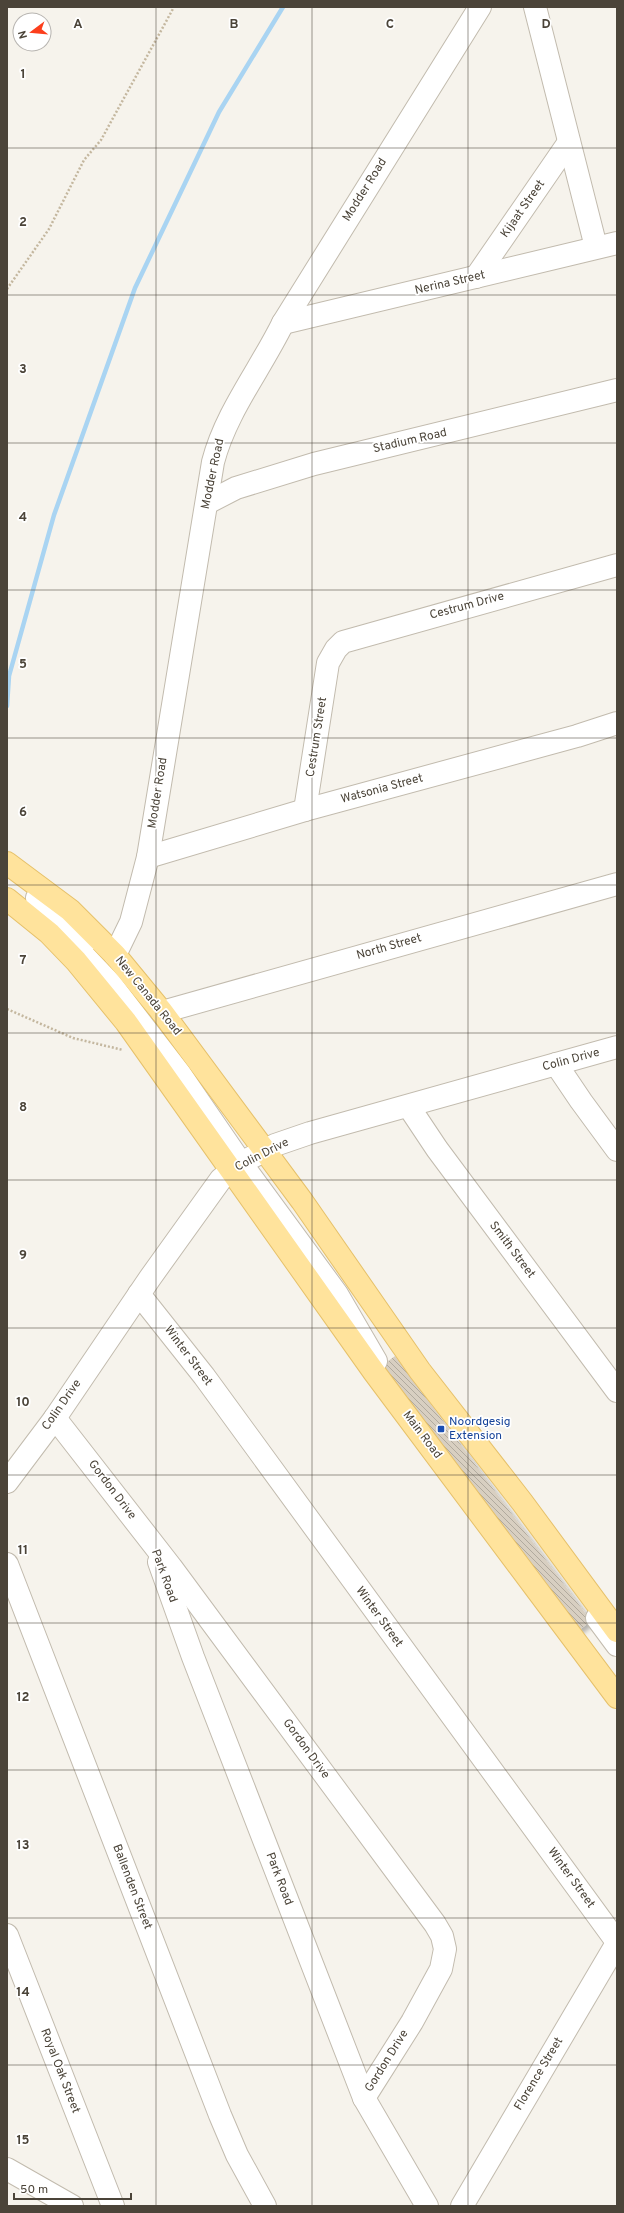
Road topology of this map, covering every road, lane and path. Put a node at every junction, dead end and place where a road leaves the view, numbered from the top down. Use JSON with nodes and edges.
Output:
{"nodes":[{"id":1,"x":174,"y":7,"type":"edge"},
{"id":2,"x":480,"y":7,"type":"edge"},
{"id":3,"x":535,"y":7,"type":"edge"},
{"id":4,"x":570,"y":142,"type":"junction"},
{"id":5,"x":607,"y":245,"type":"edge"},
{"id":6,"x":476,"y":277,"type":"junction"},
{"id":7,"x":7,"y":289,"type":"edge"},
{"id":8,"x":283,"y":323,"type":"junction"},
{"id":9,"x":617,"y":390,"type":"edge"},
{"id":10,"x":207,"y":503,"type":"junction"},
{"id":11,"x":617,"y":565,"type":"edge"},
{"id":12,"x":328,"y":664,"type":"joint"},
{"id":13,"x":617,"y":723,"type":"edge"},
{"id":14,"x":306,"y":810,"type":"junction"},
{"id":15,"x":148,"y":857,"type":"junction"},
{"id":16,"x":7,"y":863,"type":"edge"},
{"id":17,"x":7,"y":876,"type":"edge"},
{"id":18,"x":617,"y":884,"type":"edge"},
{"id":19,"x":7,"y":888,"type":"edge"},
{"id":20,"x":7,"y":899,"type":"edge"},
{"id":21,"x":115,"y":955,"type":"junction"},
{"id":22,"x":7,"y":1009,"type":"edge"},
{"id":23,"x":162,"y":1012,"type":"junction"},
{"id":24,"x":617,"y":1048,"type":"edge"},
{"id":25,"x":124,"y":1050,"type":"dead end"},
{"id":26,"x":556,"y":1064,"type":"junction"},
{"id":27,"x":409,"y":1107,"type":"junction"},
{"id":28,"x":617,"y":1150,"type":"edge"},
{"id":29,"x":249,"y":1160,"type":"junction"},
{"id":30,"x":139,"y":1294,"type":"junction"},
{"id":31,"x":617,"y":1391,"type":"edge"},
{"id":32,"x":55,"y":1418,"type":"junction"},
{"id":33,"x":7,"y":1482,"type":"edge"},
{"id":34,"x":152,"y":1543,"type":"junction"},
{"id":35,"x":7,"y":1564,"type":"edge"},
{"id":36,"x":617,"y":1631,"type":"edge"},
{"id":37,"x":617,"y":1645,"type":"edge"},
{"id":38,"x":617,"y":1687,"type":"edge"},
{"id":39,"x":617,"y":1697,"type":"edge"},
{"id":40,"x":7,"y":1935,"type":"edge"},
{"id":41,"x":617,"y":1942,"type":"edge"},
{"id":42,"x":364,"y":2098,"type":"junction"},
{"id":43,"x":7,"y":2169,"type":"edge"},
{"id":44,"x":72,"y":2206,"type":"edge"},
{"id":45,"x":113,"y":2206,"type":"edge"},
{"id":46,"x":265,"y":2206,"type":"edge"},
{"id":47,"x":427,"y":2206,"type":"edge"},
{"id":48,"x":462,"y":2206,"type":"edge"}],
"edges":[{"from":1,"to":7,"type":"path"},
{"from":2,"to":8,"type":"street","name":"Modder Road"},
{"from":3,"to":4,"type":"street"},
{"from":4,"to":5,"type":"street"},
{"from":4,"to":6,"type":"street","name":"Kijaat Street"},
{"from":5,"to":6,"type":"street","name":"Nerina Street"},
{"from":6,"to":8,"type":"street","name":"Nerina Street"},
{"from":8,"to":10,"type":"street","name":"Modder Road"},
{"from":9,"to":10,"type":"street","name":"Stadium Road"},
{"from":10,"to":15,"type":"street","name":"Modder Road"},
{"from":11,"to":12,"type":"street","name":"Cestrum Drive"},
{"from":12,"to":14,"type":"street","name":"Cestrum Street"},
{"from":13,"to":14,"type":"street","name":"Watsonia Street"},
{"from":14,"to":15,"type":"street","name":"Watsonia Street"},
{"from":15,"to":21,"type":"street","name":"Modder Road"},
{"from":16,"to":21,"type":"main road","name":"New Canada Road"},
{"from":17,"to":29,"type":"street","name":"New Canada Road"},
{"from":18,"to":23,"type":"street","name":"North Street"},
{"from":19,"to":29,"type":"street","name":"New Canada Road"},
{"from":20,"to":29,"type":"main road"},
{"from":21,"to":23,"type":"main road","name":"New Canada Road"},
{"from":22,"to":25,"type":"path"},
{"from":23,"to":29,"type":"main road","name":"New Canada Road"},
{"from":24,"to":26,"type":"street","name":"Colin Drive"},
{"from":26,"to":27,"type":"street","name":"Colin Drive"},
{"from":26,"to":28,"type":"street"},
{"from":27,"to":29,"type":"street","name":"Colin Drive"},
{"from":27,"to":31,"type":"street","name":"Smith Street"},
{"from":29,"to":30,"type":"street","name":"Colin Drive"},
{"from":29,"to":36,"type":"main road"},
{"from":29,"to":37,"type":"street"},
{"from":29,"to":38,"type":"street","name":"Main Road"},
{"from":29,"to":39,"type":"main road","name":"Main Road"},
{"from":30,"to":32,"type":"street","name":"Colin Drive"},
{"from":30,"to":41,"type":"street","name":"Winter Street"},
{"from":32,"to":33,"type":"street","name":"Colin Drive"},
{"from":32,"to":34,"type":"street","name":"Gordon Drive"},
{"from":34,"to":42,"type":"street","name":"Park Road"},
{"from":34,"to":42,"type":"street","name":"Gordon Drive"},
{"from":35,"to":46,"type":"street","name":"Ballenden Street"},
{"from":40,"to":45,"type":"street","name":"Royal Oak Street"},
{"from":41,"to":48,"type":"street","name":"Florence Street"},
{"from":42,"to":47,"type":"street","name":"Park Road"},
{"from":43,"to":44,"type":"street"}]}
